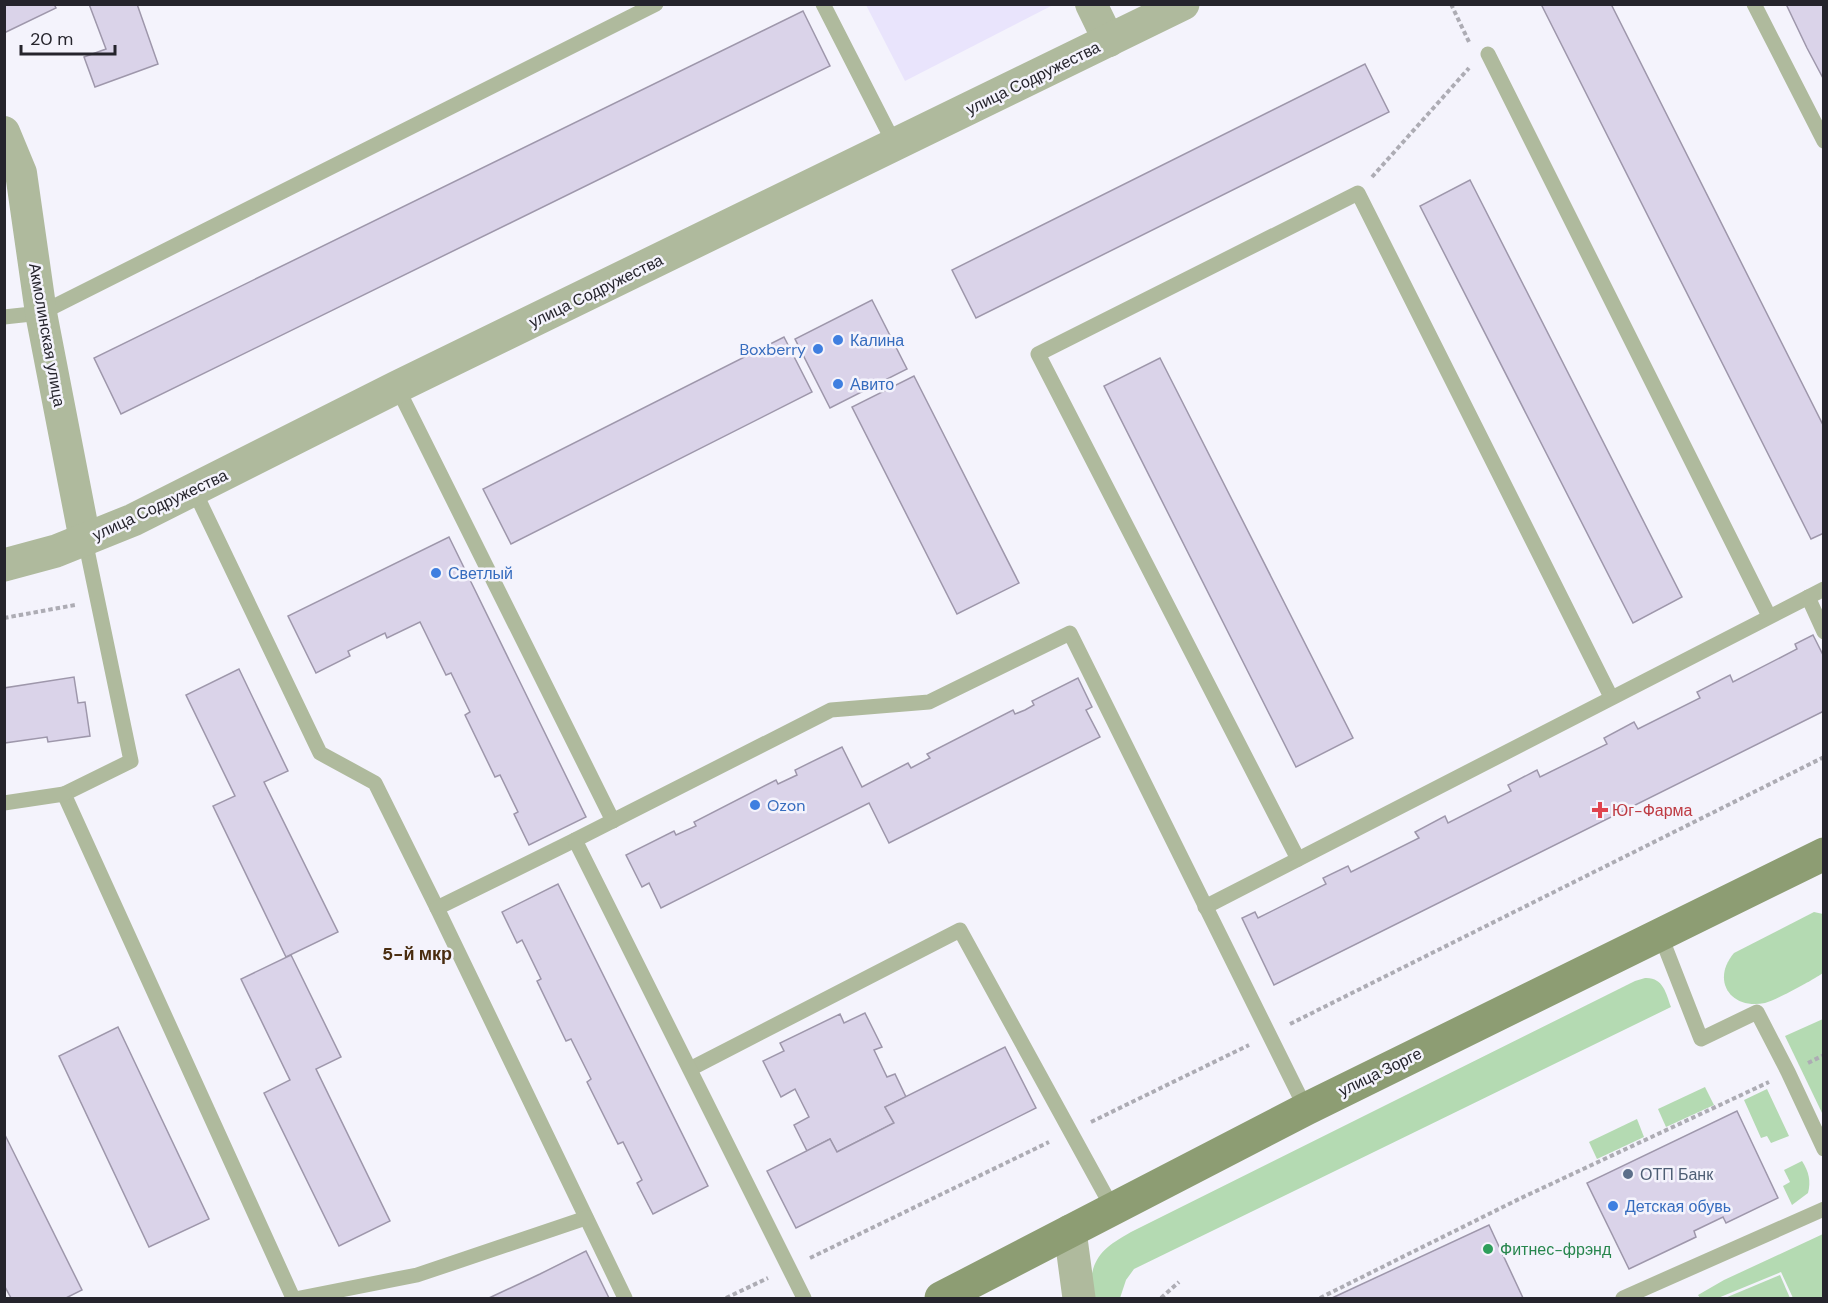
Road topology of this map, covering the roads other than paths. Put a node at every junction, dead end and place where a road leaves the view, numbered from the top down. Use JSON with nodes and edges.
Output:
{"nodes":[{"id":1,"x":656,"y":4,"type":"edge"},
{"id":2,"x":824,"y":4,"type":"edge"},
{"id":3,"x":1091,"y":4,"type":"edge"},
{"id":4,"x":1183,"y":4,"type":"edge"},
{"id":5,"x":1754,"y":4,"type":"edge"},
{"id":6,"x":1109,"y":41,"type":"junction"},
{"id":7,"x":1483,"y":57,"type":"road end"},
{"id":8,"x":4,"y":132,"type":"edge"},
{"id":9,"x":1824,"y":141,"type":"edge"},
{"id":10,"x":895,"y":145,"type":"junction"},
{"id":11,"x":13,"y":175,"type":"edge"},
{"id":12,"x":41,"y":312,"type":"junction"},
{"id":13,"x":4,"y":317,"type":"edge"},
{"id":14,"x":397,"y":387,"type":"junction"},
{"id":15,"x":194,"y":490,"type":"junction"},
{"id":16,"x":84,"y":540,"type":"junction"},
{"id":17,"x":4,"y":566,"type":"edge"},
{"id":18,"x":1824,"y":589,"type":"edge"},
{"id":19,"x":1808,"y":597,"type":"junction"},
{"id":20,"x":1769,"y":616,"type":"junction"},
{"id":21,"x":1824,"y":632,"type":"edge"},
{"id":22,"x":1611,"y":697,"type":"junction"},
{"id":23,"x":64,"y":794,"type":"junction"},
{"id":24,"x":4,"y":803,"type":"edge"},
{"id":25,"x":613,"y":821,"type":"junction"},
{"id":26,"x":575,"y":840,"type":"junction"},
{"id":27,"x":1824,"y":854,"type":"edge"},
{"id":28,"x":1298,"y":859,"type":"junction"},
{"id":29,"x":1205,"y":907,"type":"junction"},
{"id":30,"x":437,"y":908,"type":"junction"},
{"id":31,"x":1659,"y":934,"type":"junction"},
{"id":32,"x":690,"y":1069,"type":"junction"},
{"id":33,"x":1306,"y":1109,"type":"junction"},
{"id":34,"x":1824,"y":1149,"type":"edge"},
{"id":35,"x":1113,"y":1209,"type":"junction"},
{"id":36,"x":1824,"y":1209,"type":"edge"},
{"id":37,"x":586,"y":1218,"type":"junction"},
{"id":38,"x":1070,"y":1232,"type":"junction"},
{"id":39,"x":293,"y":1299,"type":"edge"},
{"id":40,"x":300,"y":1299,"type":"edge"},
{"id":41,"x":625,"y":1299,"type":"edge"},
{"id":42,"x":804,"y":1299,"type":"edge"},
{"id":43,"x":941,"y":1299,"type":"edge"},
{"id":44,"x":1079,"y":1299,"type":"edge"},
{"id":45,"x":1623,"y":1299,"type":"edge"}],
"edges":[{"from":1,"to":12,"type":"lane"},
{"from":2,"to":10,"type":"lane"},
{"from":3,"to":6,"type":"street"},
{"from":4,"to":6,"type":"street","name":"улица Содружества"},
{"from":5,"to":9,"type":"lane"},
{"from":6,"to":10,"type":"street","name":"улица Содружества"},
{"from":7,"to":20,"type":"lane"},
{"from":8,"to":11,"type":"street","name":"Акмолинская улица"},
{"from":10,"to":14,"type":"street","name":"улица Содружества"},
{"from":11,"to":12,"type":"street","name":"Акмолинская улица"},
{"from":12,"to":13,"type":"lane"},
{"from":12,"to":16,"type":"street","name":"Акмолинская улица"},
{"from":14,"to":15,"type":"street","name":"улица Содружества"},
{"from":14,"to":25,"type":"lane"},
{"from":15,"to":16,"type":"street","name":"улица Содружества"},
{"from":15,"to":30,"type":"lane"},
{"from":16,"to":17,"type":"street","name":"улица Содружества"},
{"from":16,"to":23,"type":"lane"},
{"from":18,"to":19,"type":"lane"},
{"from":19,"to":20,"type":"lane"},
{"from":19,"to":21,"type":"lane"},
{"from":20,"to":22,"type":"lane"},
{"from":22,"to":28,"type":"lane"},
{"from":22,"to":28,"type":"lane"},
{"from":23,"to":24,"type":"lane"},
{"from":23,"to":39,"type":"lane"},
{"from":25,"to":26,"type":"lane"},
{"from":25,"to":29,"type":"lane"},
{"from":26,"to":30,"type":"lane"},
{"from":26,"to":32,"type":"lane"},
{"from":27,"to":31,"type":"main road","name":"улица Зорге"},
{"from":28,"to":29,"type":"lane"},
{"from":29,"to":33,"type":"lane"},
{"from":30,"to":37,"type":"lane"},
{"from":31,"to":33,"type":"main road","name":"улица Зорге"},
{"from":31,"to":34,"type":"lane"},
{"from":32,"to":35,"type":"lane"},
{"from":32,"to":42,"type":"lane"},
{"from":33,"to":35,"type":"main road","name":"улица Зорге"},
{"from":35,"to":38,"type":"main road","name":"улица Зорге"},
{"from":36,"to":45,"type":"lane"},
{"from":37,"to":40,"type":"lane"},
{"from":37,"to":41,"type":"lane"},
{"from":38,"to":43,"type":"main road","name":"улица Зорге"},
{"from":38,"to":44,"type":"street"}]}
